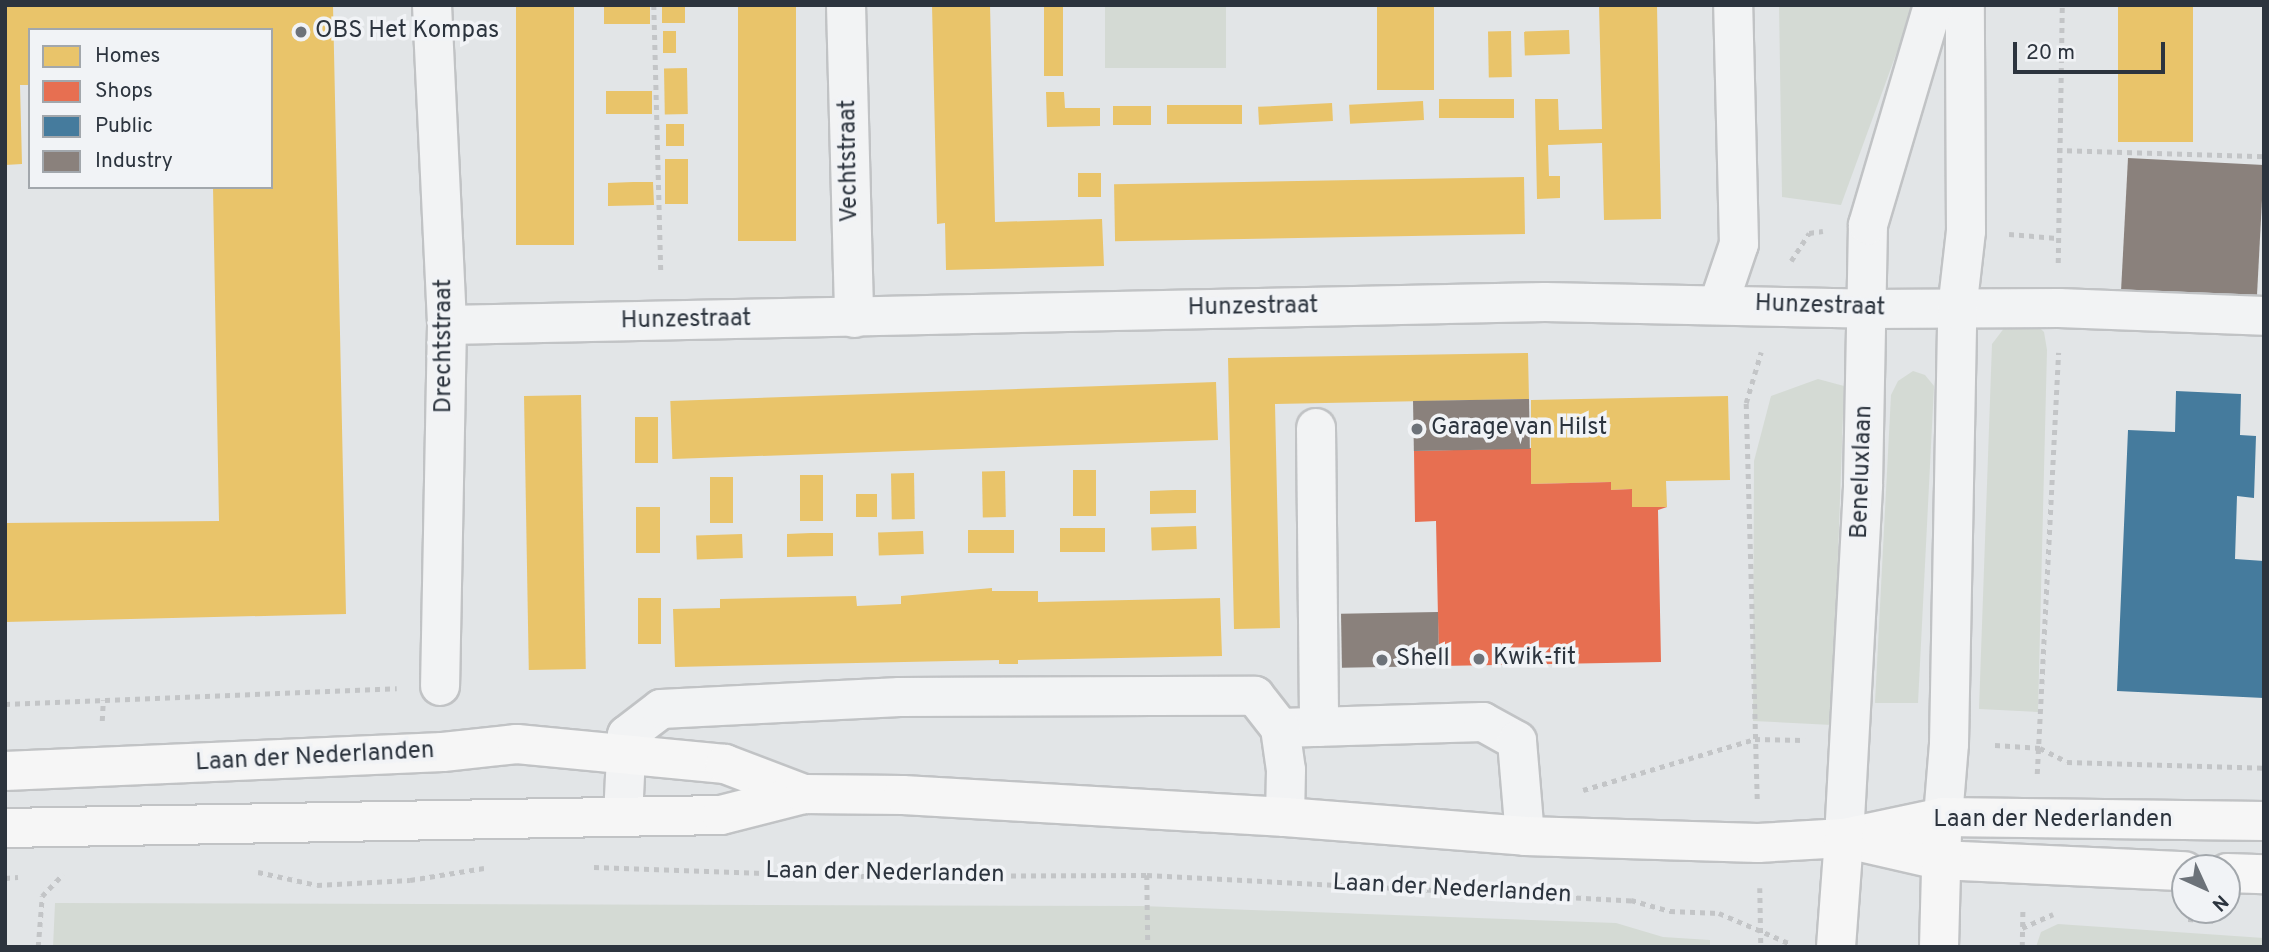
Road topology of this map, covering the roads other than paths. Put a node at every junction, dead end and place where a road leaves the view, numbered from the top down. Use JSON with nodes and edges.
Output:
{"nodes":[{"id":1,"x":432,"y":5,"type":"edge"},
{"id":2,"x":846,"y":5,"type":"edge"},
{"id":3,"x":1733,"y":5,"type":"edge"},
{"id":4,"x":1933,"y":5,"type":"edge"},
{"id":5,"x":1965,"y":5,"type":"edge"},
{"id":6,"x":1720,"y":303,"type":"junction"},
{"id":7,"x":1868,"y":309,"type":"junction"},
{"id":8,"x":1957,"y":310,"type":"junction"},
{"id":9,"x":2264,"y":316,"type":"edge"},
{"id":10,"x":854,"y":318,"type":"junction"},
{"id":11,"x":447,"y":325,"type":"junction"},
{"id":12,"x":1315,"y":428,"type":"dead end"},
{"id":13,"x":440,"y":686,"type":"road end"},
{"id":14,"x":1319,"y":727,"type":"junction"},
{"id":15,"x":1280,"y":728,"type":"junction"},
{"id":16,"x":623,"y":755,"type":"junction"},
{"id":17,"x":5,"y":771,"type":"edge"},
{"id":18,"x":804,"y":794,"type":"junction"},
{"id":19,"x":623,"y":817,"type":"junction"},
{"id":20,"x":1285,"y":817,"type":"junction"},
{"id":21,"x":1944,"y":817,"type":"junction"},
{"id":22,"x":2264,"y":821,"type":"edge"},
{"id":23,"x":5,"y":828,"type":"edge"},
{"id":24,"x":1525,"y":836,"type":"junction"},
{"id":25,"x":1844,"y":838,"type":"junction"},
{"id":26,"x":1939,"y":860,"type":"junction"},
{"id":27,"x":2171,"y":870,"type":"edge"},
{"id":28,"x":2241,"y":873,"type":"edge"},
{"id":29,"x":2264,"y":874,"type":"edge"},
{"id":30,"x":1836,"y":947,"type":"edge"},
{"id":31,"x":1939,"y":947,"type":"edge"}],
"edges":[{"from":1,"to":11,"type":"street","name":"Drechtstraat"},
{"from":2,"to":10,"type":"street","name":"Vechtstraat"},
{"from":3,"to":6,"type":"street"},
{"from":4,"to":7,"type":"street","name":"Beneluxlaan"},
{"from":5,"to":8,"type":"street"},
{"from":6,"to":7,"type":"street","name":"Hunzestraat"},
{"from":6,"to":10,"type":"street","name":"Hunzestraat"},
{"from":7,"to":8,"type":"street","name":"Hunzestraat"},
{"from":7,"to":25,"type":"street","name":"Beneluxlaan"},
{"from":8,"to":9,"type":"street","name":"Hunzestraat"},
{"from":8,"to":21,"type":"street"},
{"from":10,"to":11,"type":"street","name":"Hunzestraat"},
{"from":11,"to":13,"type":"street","name":"Drechtstraat"},
{"from":12,"to":14,"type":"street"},
{"from":14,"to":15,"type":"street"},
{"from":14,"to":24,"type":"street"},
{"from":15,"to":16,"type":"street"},
{"from":15,"to":20,"type":"street"},
{"from":16,"to":17,"type":"main road","name":"Laan der Nederlanden"},
{"from":16,"to":18,"type":"main road","name":"Laan der Nederlanden"},
{"from":16,"to":19,"type":"street"},
{"from":18,"to":19,"type":"main road","name":"Laan der Nederlanden"},
{"from":18,"to":20,"type":"main road","name":"Laan der Nederlanden"},
{"from":19,"to":23,"type":"main road","name":"Laan der Nederlanden"},
{"from":20,"to":24,"type":"main road","name":"Laan der Nederlanden"},
{"from":21,"to":22,"type":"main road","name":"Laan der Nederlanden"},
{"from":21,"to":25,"type":"main road","name":"Laan der Nederlanden"},
{"from":21,"to":26,"type":"main road"},
{"from":24,"to":25,"type":"main road","name":"Laan der Nederlanden"},
{"from":25,"to":26,"type":"main road","name":"Laan der Nederlanden"},
{"from":25,"to":30,"type":"main road","name":"Beneluxlaan"},
{"from":26,"to":27,"type":"main road","name":"Laan der Nederlanden"},
{"from":26,"to":31,"type":"main road"},
{"from":28,"to":29,"type":"main road"}]}
